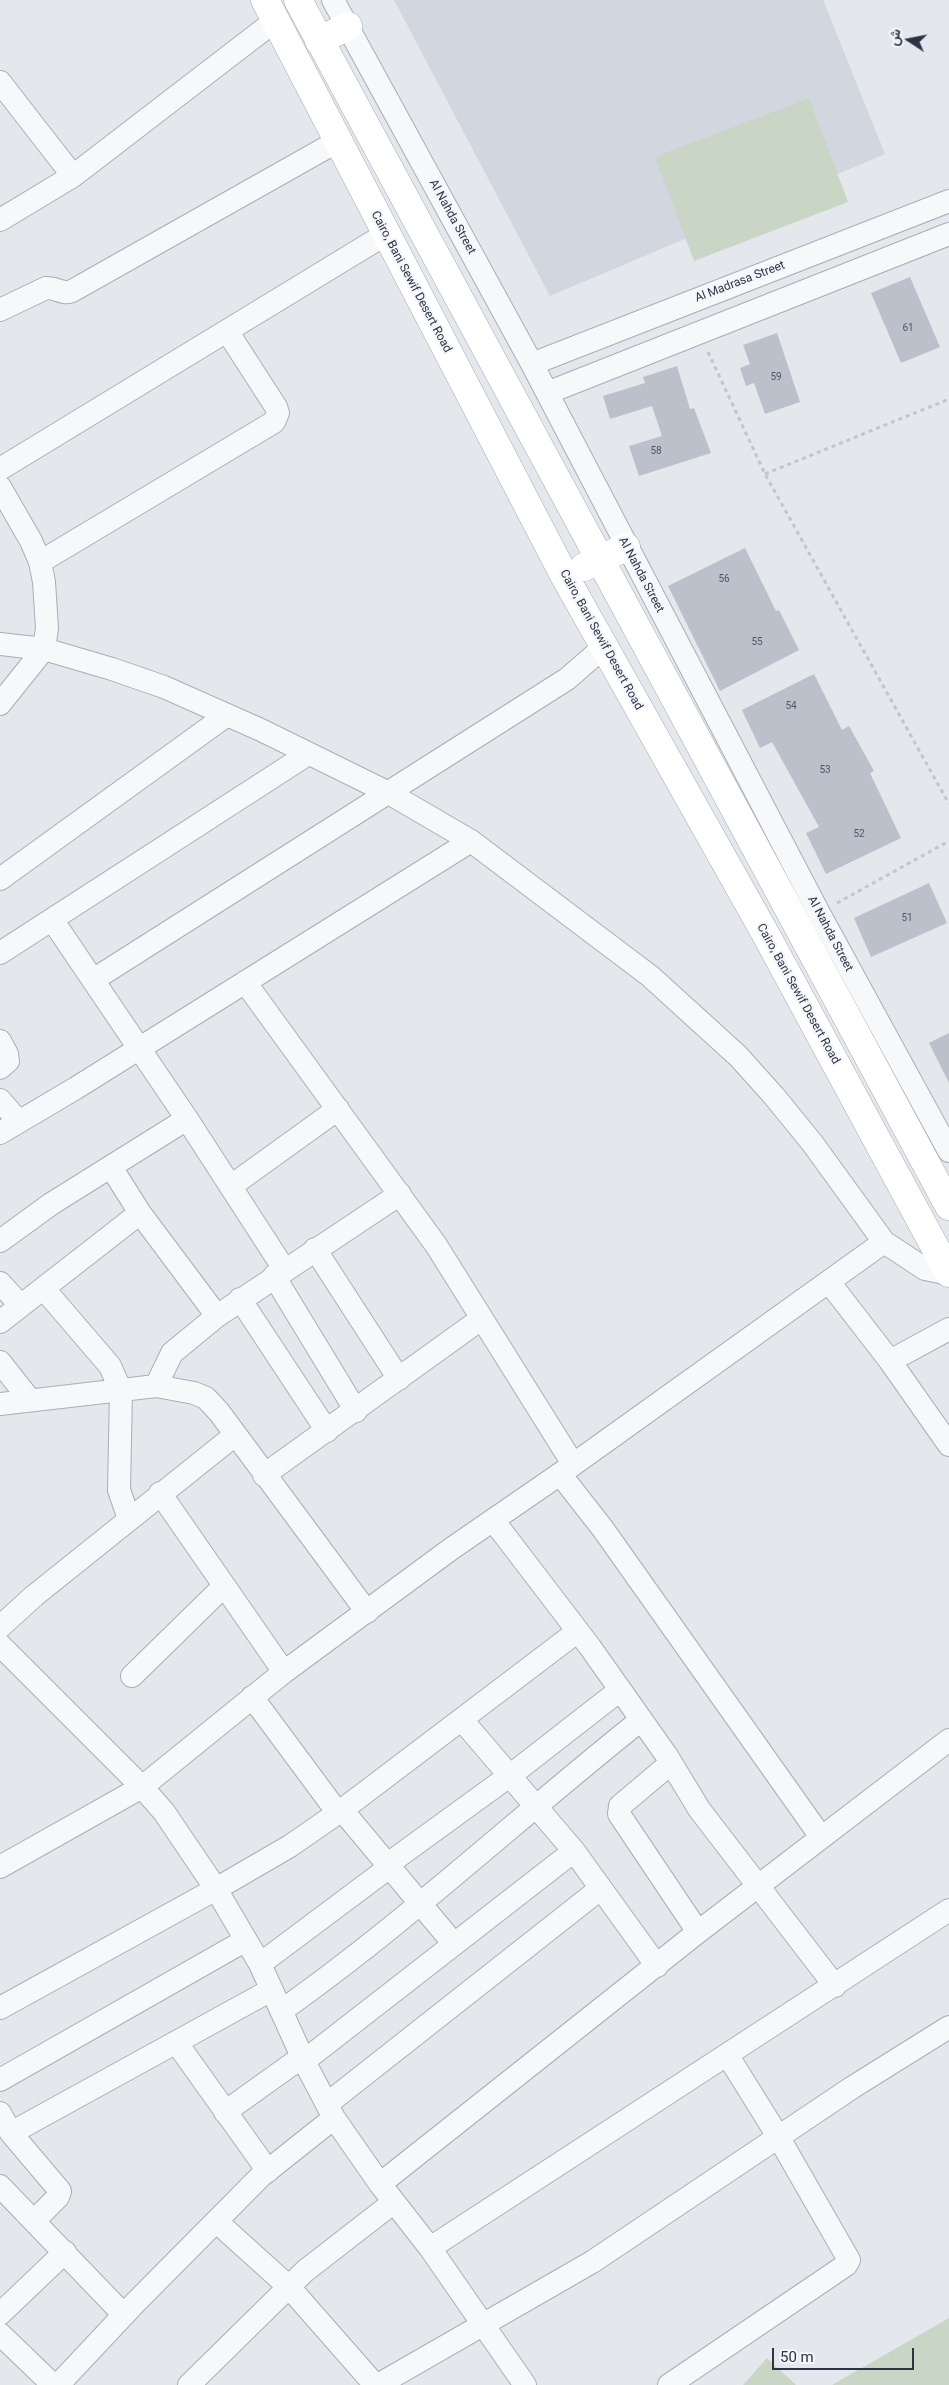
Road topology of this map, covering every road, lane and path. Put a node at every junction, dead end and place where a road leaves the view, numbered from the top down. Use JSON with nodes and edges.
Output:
{"nodes":[{"id":1,"x":298,"y":0,"type":"edge"},
{"id":2,"x":333,"y":0,"type":"edge"},
{"id":3,"x":271,"y":10,"type":"edge"},
{"id":4,"x":348,"y":26,"type":"junction"},
{"id":5,"x":319,"y":41,"type":"junction"},
{"id":6,"x":0,"y":82,"type":"edge"},
{"id":7,"x":338,"y":141,"type":"junction"},
{"id":8,"x":73,"y":176,"type":"junction"},
{"id":9,"x":949,"y":201,"type":"edge"},
{"id":10,"x":0,"y":220,"type":"edge"},
{"id":11,"x":386,"y":234,"type":"junction"},
{"id":12,"x":949,"y":234,"type":"edge"},
{"id":13,"x":0,"y":310,"type":"edge"},
{"id":14,"x":228,"y":331,"type":"junction"},
{"id":15,"x":699,"y":333,"type":"junction"},
{"id":16,"x":532,"y":364,"type":"junction"},
{"id":17,"x":547,"y":393,"type":"junction"},
{"id":18,"x":949,"y":399,"type":"edge"},
{"id":19,"x":0,"y":469,"type":"edge"},
{"id":20,"x":765,"y":474,"type":"junction"},
{"id":21,"x":0,"y":488,"type":"edge"},
{"id":22,"x":626,"y":547,"type":"junction"},
{"id":23,"x":599,"y":560,"type":"junction"},
{"id":24,"x":40,"y":562,"type":"junction"},
{"id":25,"x":565,"y":577,"type":"junction"},
{"id":26,"x":0,"y":644,"type":"edge"},
{"id":27,"x":605,"y":646,"type":"junction"},
{"id":28,"x":44,"y":649,"type":"junction"},
{"id":29,"x":0,"y":704,"type":"edge"},
{"id":30,"x":227,"y":715,"type":"junction"},
{"id":31,"x":308,"y":754,"type":"junction"},
{"id":32,"x":387,"y":792,"type":"junction"},
{"id":33,"x":949,"y":804,"type":"edge"},
{"id":34,"x":471,"y":841,"type":"junction"},
{"id":35,"x":949,"y":841,"type":"edge"},
{"id":36,"x":0,"y":879,"type":"edge"},
{"id":37,"x":819,"y":913,"type":"junction"},
{"id":38,"x":53,"y":921,"type":"junction"},
{"id":39,"x":0,"y":954,"type":"edge"},
{"id":40,"x":92,"y":980,"type":"junction"},
{"id":41,"x":245,"y":982,"type":"junction"},
{"id":42,"x":0,"y":1041,"type":"edge"},
{"id":43,"x":138,"y":1049,"type":"junction"},
{"id":44,"x":0,"y":1068,"type":"edge"},
{"id":45,"x":0,"y":1100,"type":"edge"},
{"id":46,"x":338,"y":1109,"type":"junction"},
{"id":47,"x":188,"y":1119,"type":"junction"},
{"id":48,"x":10,"y":1127,"type":"edge"},
{"id":49,"x":949,"y":1151,"type":"edge"},
{"id":50,"x":111,"y":1167,"type":"junction"},
{"id":51,"x":230,"y":1186,"type":"junction"},
{"id":52,"x":400,"y":1194,"type":"junction"},
{"id":53,"x":949,"y":1206,"type":"edge"},
{"id":54,"x":140,"y":1213,"type":"junction"},
{"id":55,"x":0,"y":1241,"type":"edge"},
{"id":56,"x":884,"y":1242,"type":"junction"},
{"id":57,"x":315,"y":1249,"type":"junction"},
{"id":58,"x":280,"y":1273,"type":"junction"},
{"id":59,"x":949,"y":1273,"type":"edge"},
{"id":60,"x":829,"y":1282,"type":"junction"},
{"id":61,"x":0,"y":1283,"type":"edge"},
{"id":62,"x":44,"y":1288,"type":"junction"},
{"id":63,"x":240,"y":1299,"type":"junction"},
{"id":64,"x":21,"y":1306,"type":"junction"},
{"id":65,"x":218,"y":1316,"type":"junction"},
{"id":66,"x":481,"y":1319,"type":"junction"},
{"id":67,"x":0,"y":1322,"type":"edge"},
{"id":68,"x":949,"y":1329,"type":"edge"},
{"id":69,"x":890,"y":1361,"type":"junction"},
{"id":70,"x":0,"y":1362,"type":"edge"},
{"id":71,"x":400,"y":1379,"type":"junction"},
{"id":72,"x":156,"y":1386,"type":"junction"},
{"id":73,"x":121,"y":1391,"type":"junction"},
{"id":74,"x":30,"y":1400,"type":"junction"},
{"id":75,"x":0,"y":1404,"type":"edge"},
{"id":76,"x":356,"y":1411,"type":"junction"},
{"id":77,"x":327,"y":1431,"type":"junction"},
{"id":78,"x":235,"y":1435,"type":"junction"},
{"id":79,"x":949,"y":1445,"type":"edge"},
{"id":80,"x":566,"y":1469,"type":"junction"},
{"id":81,"x":264,"y":1475,"type":"junction"},
{"id":82,"x":160,"y":1493,"type":"junction"},
{"id":83,"x":129,"y":1519,"type":"junction"},
{"id":84,"x":493,"y":1520,"type":"junction"},
{"id":85,"x":224,"y":1586,"type":"junction"},
{"id":86,"x":367,"y":1612,"type":"junction"},
{"id":87,"x":0,"y":1627,"type":"edge"},
{"id":88,"x":578,"y":1632,"type":"junction"},
{"id":89,"x":0,"y":1644,"type":"edge"},
{"id":90,"x":284,"y":1672,"type":"junction"},
{"id":91,"x":132,"y":1676,"type":"dead end"},
{"id":92,"x":620,"y":1690,"type":"junction"},
{"id":93,"x":252,"y":1698,"type":"junction"},
{"id":94,"x":462,"y":1720,"type":"junction"},
{"id":95,"x":641,"y":1720,"type":"junction"},
{"id":96,"x":949,"y":1740,"type":"edge"},
{"id":97,"x":671,"y":1763,"type":"junction"},
{"id":98,"x":511,"y":1775,"type":"junction"},
{"id":99,"x":142,"y":1786,"type":"junction"},
{"id":100,"x":535,"y":1806,"type":"junction"},
{"id":101,"x":340,"y":1811,"type":"junction"},
{"id":102,"x":821,"y":1837,"type":"junction"},
{"id":103,"x":574,"y":1851,"type":"junction"},
{"id":104,"x":389,"y":1865,"type":"junction"},
{"id":105,"x":0,"y":1867,"type":"edge"},
{"id":106,"x":757,"y":1887,"type":"junction"},
{"id":107,"x":216,"y":1889,"type":"junction"},
{"id":108,"x":600,"y":1889,"type":"junction"},
{"id":109,"x":420,"y":1904,"type":"junction"},
{"id":110,"x":949,"y":1910,"type":"edge"},
{"id":111,"x":698,"y":1932,"type":"junction"},
{"id":112,"x":246,"y":1940,"type":"junction"},
{"id":113,"x":454,"y":1944,"type":"junction"},
{"id":114,"x":260,"y":1964,"type":"junction"},
{"id":115,"x":657,"y":1966,"type":"junction"},
{"id":116,"x":834,"y":1986,"type":"junction"},
{"id":117,"x":271,"y":1990,"type":"junction"},
{"id":118,"x":0,"y":2008,"type":"edge"},
{"id":119,"x":281,"y":2011,"type":"junction"},
{"id":120,"x":949,"y":2027,"type":"edge"},
{"id":121,"x":176,"y":2042,"type":"junction"},
{"id":122,"x":728,"y":2056,"type":"junction"},
{"id":123,"x":303,"y":2059,"type":"junction"},
{"id":124,"x":0,"y":2080,"type":"edge"},
{"id":125,"x":331,"y":2111,"type":"junction"},
{"id":126,"x":225,"y":2112,"type":"junction"},
{"id":127,"x":0,"y":2113,"type":"edge"},
{"id":128,"x":12,"y":2133,"type":"junction"},
{"id":129,"x":779,"y":2138,"type":"junction"},
{"id":130,"x":268,"y":2171,"type":"junction"},
{"id":131,"x":380,"y":2184,"type":"junction"},
{"id":132,"x":0,"y":2186,"type":"edge"},
{"id":133,"x":394,"y":2202,"type":"junction"},
{"id":134,"x":35,"y":2220,"type":"junction"},
{"id":135,"x":217,"y":2222,"type":"junction"},
{"id":136,"x":430,"y":2248,"type":"junction"},
{"id":137,"x":65,"y":2252,"type":"junction"},
{"id":138,"x":289,"y":2287,"type":"junction"},
{"id":139,"x":0,"y":2314,"type":"edge"},
{"id":140,"x":124,"y":2315,"type":"junction"},
{"id":141,"x":483,"y":2324,"type":"junction"},
{"id":142,"x":1,"y":2337,"type":"edge"},
{"id":143,"x":380,"y":2384,"type":"edge"},
{"id":144,"x":53,"y":2385,"type":"edge"},
{"id":145,"x":58,"y":2385,"type":"edge"},
{"id":146,"x":189,"y":2385,"type":"edge"},
{"id":147,"x":525,"y":2385,"type":"edge"},
{"id":148,"x":669,"y":2385,"type":"edge"}],
"edges":[{"from":1,"to":5,"type":"main road"},
{"from":2,"to":4,"type":"street","name":"Al Nahda Street"},
{"from":3,"to":7,"type":"main road","name":"Cairo, Bani Sewif Desert Road"},
{"from":3,"to":8,"type":"street"},
{"from":4,"to":5,"type":"main road"},
{"from":4,"to":16,"type":"street","name":"Al Nahda Street"},
{"from":5,"to":23,"type":"main road"},
{"from":6,"to":8,"type":"street"},
{"from":7,"to":11,"type":"main road","name":"Cairo, Bani Sewif Desert Road"},
{"from":7,"to":13,"type":"street"},
{"from":8,"to":10,"type":"street"},
{"from":9,"to":16,"type":"street","name":"Al Madrasa Street"},
{"from":11,"to":14,"type":"street"},
{"from":11,"to":25,"type":"main road","name":"Cairo, Bani Sewif Desert Road"},
{"from":12,"to":15,"type":"street"},
{"from":14,"to":19,"type":"street"},
{"from":14,"to":24,"type":"street"},
{"from":15,"to":17,"type":"street"},
{"from":15,"to":20,"type":"path"},
{"from":16,"to":17,"type":"street","name":"Al Nahda Street"},
{"from":17,"to":22,"type":"street","name":"Al Nahda Street"},
{"from":18,"to":20,"type":"path"},
{"from":20,"to":33,"type":"path"},
{"from":21,"to":24,"type":"street"},
{"from":22,"to":23,"type":"main road"},
{"from":22,"to":37,"type":"street","name":"Al Nahda Street"},
{"from":23,"to":25,"type":"main road"},
{"from":23,"to":53,"type":"main road"},
{"from":24,"to":28,"type":"street"},
{"from":25,"to":27,"type":"main road","name":"Cairo, Bani Sewif Desert Road"},
{"from":26,"to":28,"type":"street"},
{"from":27,"to":32,"type":"street"},
{"from":27,"to":59,"type":"main road","name":"Cairo, Bani Sewif Desert Road"},
{"from":28,"to":29,"type":"street"},
{"from":28,"to":30,"type":"street"},
{"from":30,"to":31,"type":"street"},
{"from":30,"to":36,"type":"street"},
{"from":31,"to":32,"type":"street"},
{"from":31,"to":38,"type":"street"},
{"from":32,"to":34,"type":"street"},
{"from":32,"to":40,"type":"street"},
{"from":34,"to":41,"type":"street"},
{"from":34,"to":56,"type":"street"},
{"from":35,"to":37,"type":"path"},
{"from":37,"to":49,"type":"street","name":"Al Nahda Street"},
{"from":38,"to":39,"type":"street"},
{"from":38,"to":40,"type":"street"},
{"from":40,"to":43,"type":"street"},
{"from":41,"to":43,"type":"street"},
{"from":41,"to":46,"type":"street"},
{"from":42,"to":44,"type":"street"},
{"from":43,"to":47,"type":"street"},
{"from":43,"to":48,"type":"street"},
{"from":45,"to":48,"type":"street"},
{"from":46,"to":51,"type":"street"},
{"from":46,"to":52,"type":"street"},
{"from":47,"to":50,"type":"street"},
{"from":47,"to":51,"type":"street"},
{"from":50,"to":54,"type":"street"},
{"from":50,"to":55,"type":"street"},
{"from":51,"to":58,"type":"street"},
{"from":52,"to":57,"type":"street"},
{"from":52,"to":66,"type":"street"},
{"from":54,"to":62,"type":"street"},
{"from":54,"to":65,"type":"street"},
{"from":56,"to":59,"type":"street"},
{"from":56,"to":60,"type":"street"},
{"from":57,"to":58,"type":"street"},
{"from":57,"to":71,"type":"street"},
{"from":58,"to":63,"type":"street"},
{"from":58,"to":76,"type":"street"},
{"from":60,"to":69,"type":"street"},
{"from":60,"to":80,"type":"street"},
{"from":61,"to":64,"type":"street"},
{"from":62,"to":64,"type":"street"},
{"from":62,"to":73,"type":"street"},
{"from":63,"to":65,"type":"street"},
{"from":63,"to":77,"type":"street"},
{"from":64,"to":67,"type":"street"},
{"from":65,"to":72,"type":"street"},
{"from":66,"to":71,"type":"street"},
{"from":66,"to":80,"type":"street"},
{"from":68,"to":69,"type":"street"},
{"from":69,"to":79,"type":"street"},
{"from":70,"to":74,"type":"street"},
{"from":71,"to":76,"type":"street"},
{"from":72,"to":73,"type":"street"},
{"from":72,"to":78,"type":"street"},
{"from":73,"to":74,"type":"street"},
{"from":73,"to":83,"type":"street"},
{"from":74,"to":75,"type":"street"},
{"from":76,"to":77,"type":"street"},
{"from":77,"to":81,"type":"street"},
{"from":78,"to":81,"type":"street"},
{"from":78,"to":82,"type":"street"},
{"from":80,"to":84,"type":"street"},
{"from":80,"to":102,"type":"street"},
{"from":81,"to":86,"type":"street"},
{"from":82,"to":83,"type":"street"},
{"from":82,"to":85,"type":"street"},
{"from":83,"to":87,"type":"street"},
{"from":84,"to":86,"type":"street"},
{"from":84,"to":88,"type":"street"},
{"from":85,"to":90,"type":"street"},
{"from":85,"to":91,"type":"street"},
{"from":86,"to":90,"type":"street"},
{"from":88,"to":92,"type":"street"},
{"from":88,"to":94,"type":"street"},
{"from":89,"to":99,"type":"street"},
{"from":90,"to":93,"type":"street"},
{"from":92,"to":95,"type":"street"},
{"from":92,"to":98,"type":"street"},
{"from":93,"to":99,"type":"street"},
{"from":93,"to":101,"type":"street"},
{"from":94,"to":98,"type":"street"},
{"from":94,"to":101,"type":"street"},
{"from":95,"to":97,"type":"street"},
{"from":95,"to":100,"type":"street"},
{"from":96,"to":102,"type":"street"},
{"from":97,"to":106,"type":"street"},
{"from":97,"to":111,"type":"street"},
{"from":98,"to":100,"type":"street"},
{"from":98,"to":104,"type":"street"},
{"from":99,"to":105,"type":"street"},
{"from":99,"to":107,"type":"street"},
{"from":100,"to":103,"type":"street"},
{"from":100,"to":109,"type":"street"},
{"from":101,"to":104,"type":"street"},
{"from":101,"to":107,"type":"street"},
{"from":102,"to":106,"type":"street"},
{"from":103,"to":108,"type":"street"},
{"from":103,"to":113,"type":"street"},
{"from":104,"to":109,"type":"street"},
{"from":104,"to":114,"type":"street"},
{"from":106,"to":111,"type":"street"},
{"from":106,"to":116,"type":"street"},
{"from":107,"to":112,"type":"street"},
{"from":107,"to":118,"type":"street"},
{"from":108,"to":115,"type":"street"},
{"from":108,"to":125,"type":"street"},
{"from":109,"to":113,"type":"street"},
{"from":109,"to":119,"type":"street"},
{"from":110,"to":116,"type":"street"},
{"from":111,"to":115,"type":"street"},
{"from":112,"to":114,"type":"street"},
{"from":112,"to":124,"type":"street"},
{"from":113,"to":123,"type":"street"},
{"from":114,"to":117,"type":"street"},
{"from":115,"to":131,"type":"street"},
{"from":116,"to":122,"type":"street"},
{"from":117,"to":119,"type":"street"},
{"from":117,"to":121,"type":"street"},
{"from":119,"to":123,"type":"street"},
{"from":120,"to":129,"type":"street"},
{"from":121,"to":126,"type":"street"},
{"from":121,"to":128,"type":"street"},
{"from":122,"to":129,"type":"street"},
{"from":122,"to":136,"type":"street"},
{"from":123,"to":125,"type":"street"},
{"from":123,"to":126,"type":"street"},
{"from":125,"to":130,"type":"street"},
{"from":125,"to":131,"type":"street"},
{"from":126,"to":130,"type":"street"},
{"from":127,"to":128,"type":"street"},
{"from":128,"to":134,"type":"street"},
{"from":129,"to":141,"type":"street"},
{"from":129,"to":148,"type":"street"},
{"from":130,"to":135,"type":"street"},
{"from":131,"to":133,"type":"street"},
{"from":132,"to":134,"type":"street"},
{"from":133,"to":136,"type":"street"},
{"from":133,"to":138,"type":"street"},
{"from":134,"to":137,"type":"street"},
{"from":135,"to":138,"type":"street"},
{"from":135,"to":140,"type":"street"},
{"from":136,"to":141,"type":"street"},
{"from":137,"to":139,"type":"street"},
{"from":137,"to":140,"type":"street"},
{"from":138,"to":143,"type":"street"},
{"from":138,"to":146,"type":"street"},
{"from":140,"to":145,"type":"street"},
{"from":141,"to":143,"type":"street"},
{"from":141,"to":147,"type":"street"},
{"from":142,"to":144,"type":"street"}]}
